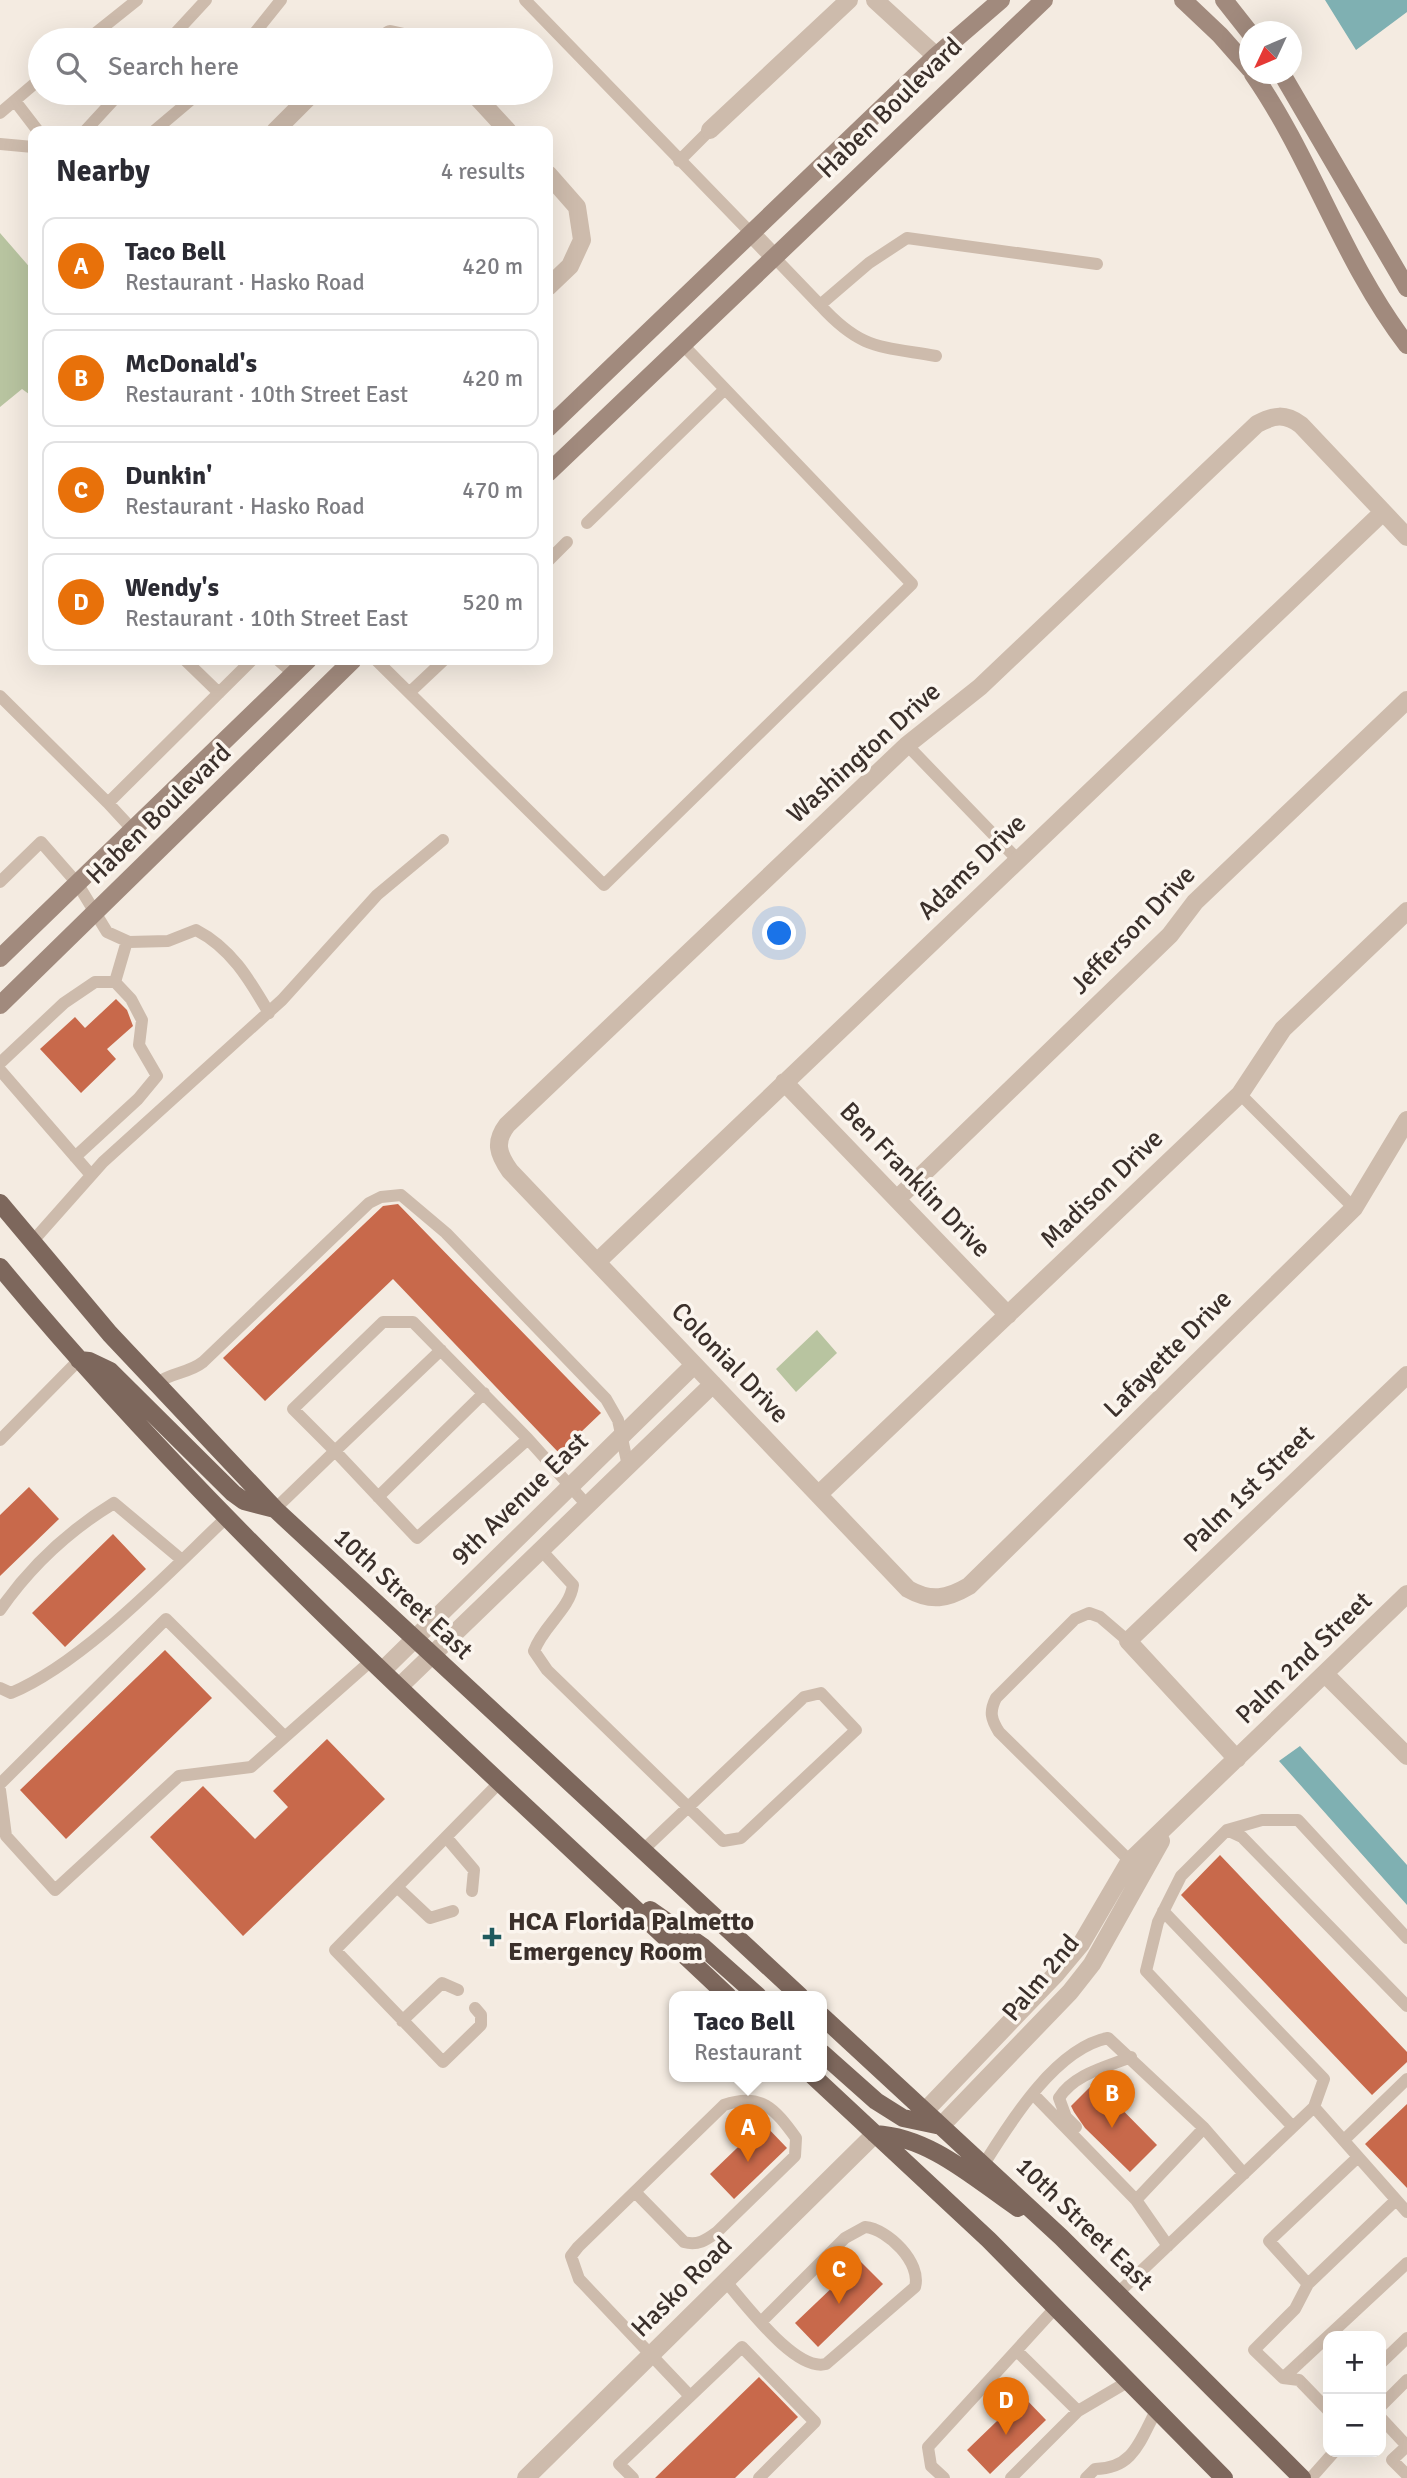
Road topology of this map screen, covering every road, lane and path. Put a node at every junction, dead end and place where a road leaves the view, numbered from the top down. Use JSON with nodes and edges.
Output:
{"nodes":[{"id":1,"x":137,"y":0,"type":"edge"},
{"id":2,"x":206,"y":0,"type":"edge"},
{"id":3,"x":281,"y":0,"type":"edge"},
{"id":4,"x":525,"y":0,"type":"edge"},
{"id":5,"x":849,"y":0,"type":"edge"},
{"id":6,"x":875,"y":0,"type":"edge"},
{"id":7,"x":1001,"y":0,"type":"edge"},
{"id":8,"x":1044,"y":0,"type":"edge"},
{"id":9,"x":1183,"y":0,"type":"edge"},
{"id":10,"x":1224,"y":0,"type":"edge"},
{"id":11,"x":1241,"y":21,"type":"edge"},
{"id":12,"x":102,"y":28,"type":"edge"},
{"id":13,"x":180,"y":28,"type":"edge"},
{"id":14,"x":259,"y":28,"type":"edge"},
{"id":15,"x":552,"y":28,"type":"edge"},
{"id":16,"x":553,"y":29,"type":"edge"},
{"id":17,"x":936,"y":56,"type":"junction"},
{"id":18,"x":1239,"y":56,"type":"edge"},
{"id":19,"x":1259,"y":84,"type":"edge"},
{"id":20,"x":1288,"y":84,"type":"edge"},
{"id":21,"x":28,"y":90,"type":"edge"},
{"id":22,"x":15,"y":101,"type":"junction"},
{"id":23,"x":109,"y":105,"type":"edge"},
{"id":24,"x":185,"y":105,"type":"edge"},
{"id":25,"x":301,"y":105,"type":"edge"},
{"id":26,"x":483,"y":105,"type":"edge"},
{"id":27,"x":0,"y":113,"type":"edge"},
{"id":28,"x":34,"y":126,"type":"edge"},
{"id":29,"x":90,"y":126,"type":"edge"},
{"id":30,"x":160,"y":126,"type":"edge"},
{"id":31,"x":280,"y":126,"type":"edge"},
{"id":32,"x":503,"y":126,"type":"edge"},
{"id":33,"x":710,"y":130,"type":"joint"},
{"id":34,"x":0,"y":144,"type":"edge"},
{"id":35,"x":28,"y":147,"type":"edge"},
{"id":36,"x":679,"y":161,"type":"junction"},
{"id":37,"x":553,"y":180,"type":"edge"},
{"id":38,"x":750,"y":232,"type":"junction"},
{"id":39,"x":773,"y":256,"type":"junction"},
{"id":40,"x":1097,"y":264,"type":"dead end"},
{"id":41,"x":553,"y":281,"type":"edge"},
{"id":42,"x":1407,"y":288,"type":"edge"},
{"id":43,"x":820,"y":305,"type":"junction"},
{"id":44,"x":682,"y":344,"type":"junction"},
{"id":45,"x":1407,"y":345,"type":"edge"},
{"id":46,"x":936,"y":356,"type":"dead end"},
{"id":47,"x":725,"y":389,"type":"junction"},
{"id":48,"x":553,"y":423,"type":"edge"},
{"id":49,"x":553,"y":467,"type":"edge"},
{"id":50,"x":1383,"y":512,"type":"junction"},
{"id":51,"x":587,"y":523,"type":"dead end"},
{"id":52,"x":1407,"y":537,"type":"edge"},
{"id":53,"x":567,"y":542,"type":"dead end"},
{"id":54,"x":553,"y":556,"type":"edge"},
{"id":55,"x":190,"y":665,"type":"edge"},
{"id":56,"x":247,"y":665,"type":"edge"},
{"id":57,"x":284,"y":665,"type":"edge"},
{"id":58,"x":303,"y":665,"type":"edge"},
{"id":59,"x":348,"y":665,"type":"edge"},
{"id":60,"x":381,"y":665,"type":"edge"},
{"id":61,"x":439,"y":665,"type":"edge"},
{"id":62,"x":294,"y":674,"type":"junction"},
{"id":63,"x":410,"y":692,"type":"junction"},
{"id":64,"x":219,"y":693,"type":"junction"},
{"id":65,"x":0,"y":696,"type":"edge"},
{"id":66,"x":1407,"y":699,"type":"edge"},
{"id":67,"x":907,"y":745,"type":"junction"},
{"id":68,"x":108,"y":803,"type":"junction"},
{"id":69,"x":132,"y":829,"type":"junction"},
{"id":70,"x":443,"y":840,"type":"dead end"},
{"id":71,"x":1018,"y":860,"type":"junction"},
{"id":72,"x":0,"y":882,"type":"edge"},
{"id":73,"x":77,"y":883,"type":"junction"},
{"id":74,"x":1407,"y":911,"type":"edge"},
{"id":75,"x":93,"y":914,"type":"junction"},
{"id":76,"x":127,"y":941,"type":"junction"},
{"id":77,"x":0,"y":958,"type":"edge"},
{"id":78,"x":115,"y":982,"type":"junction"},
{"id":79,"x":0,"y":1004,"type":"edge"},
{"id":80,"x":269,"y":1013,"type":"junction"},
{"id":81,"x":0,"y":1063,"type":"edge"},
{"id":82,"x":0,"y":1070,"type":"edge"},
{"id":83,"x":784,"y":1082,"type":"junction"},
{"id":84,"x":1240,"y":1094,"type":"junction"},
{"id":85,"x":1407,"y":1121,"type":"edge"},
{"id":86,"x":497,"y":1144,"type":"joint"},
{"id":87,"x":75,"y":1157,"type":"junction"},
{"id":88,"x":91,"y":1175,"type":"junction"},
{"id":89,"x":897,"y":1199,"type":"junction"},
{"id":90,"x":0,"y":1203,"type":"edge"},
{"id":91,"x":1354,"y":1208,"type":"junction"},
{"id":92,"x":32,"y":1242,"type":"junction"},
{"id":93,"x":597,"y":1262,"type":"junction"},
{"id":94,"x":0,"y":1267,"type":"edge"},
{"id":95,"x":1008,"y":1315,"type":"junction"},
{"id":96,"x":440,"y":1350,"type":"junction"},
{"id":97,"x":79,"y":1360,"type":"junction"},
{"id":98,"x":694,"y":1365,"type":"junction"},
{"id":99,"x":1407,"y":1375,"type":"edge"},
{"id":100,"x":156,"y":1384,"type":"junction"},
{"id":101,"x":713,"y":1384,"type":"junction"},
{"id":102,"x":484,"y":1393,"type":"junction"},
{"id":103,"x":620,"y":1438,"type":"junction"},
{"id":104,"x":528,"y":1439,"type":"junction"},
{"id":105,"x":0,"y":1440,"type":"edge"},
{"id":106,"x":335,"y":1451,"type":"junction"},
{"id":107,"x":628,"y":1466,"type":"junction"},
{"id":108,"x":570,"y":1487,"type":"junction"},
{"id":109,"x":819,"y":1494,"type":"junction"},
{"id":110,"x":378,"y":1497,"type":"junction"},
{"id":111,"x":587,"y":1505,"type":"junction"},
{"id":112,"x":275,"y":1509,"type":"junction"},
{"id":113,"x":226,"y":1518,"type":"junction"},
{"id":114,"x":541,"y":1550,"type":"junction"},
{"id":115,"x":181,"y":1560,"type":"junction"},
{"id":116,"x":1407,"y":1594,"type":"edge"},
{"id":117,"x":939,"y":1598,"type":"joint"},
{"id":118,"x":0,"y":1610,"type":"edge"},
{"id":119,"x":413,"y":1640,"type":"junction"},
{"id":120,"x":1128,"y":1642,"type":"junction"},
{"id":121,"x":431,"y":1656,"type":"junction"},
{"id":122,"x":377,"y":1665,"type":"junction"},
{"id":123,"x":1325,"y":1674,"type":"junction"},
{"id":124,"x":400,"y":1686,"type":"junction"},
{"id":125,"x":0,"y":1688,"type":"edge"},
{"id":126,"x":285,"y":1737,"type":"junction"},
{"id":127,"x":1407,"y":1756,"type":"edge"},
{"id":128,"x":1237,"y":1759,"type":"junction"},
{"id":129,"x":501,"y":1781,"type":"junction"},
{"id":130,"x":0,"y":1784,"type":"edge"},
{"id":131,"x":0,"y":1790,"type":"edge"},
{"id":132,"x":689,"y":1806,"type":"junction"},
{"id":133,"x":1227,"y":1830,"type":"junction"},
{"id":134,"x":446,"y":1837,"type":"junction"},
{"id":135,"x":642,"y":1851,"type":"junction"},
{"id":136,"x":1136,"y":1866,"type":"junction"},
{"id":137,"x":601,"y":1876,"type":"junction"},
{"id":138,"x":397,"y":1887,"type":"junction"},
{"id":139,"x":472,"y":1891,"type":"dead end"},
{"id":140,"x":453,"y":1911,"type":"dead end"},
{"id":141,"x":1163,"y":1911,"type":"junction"},
{"id":142,"x":1407,"y":1938,"type":"edge"},
{"id":143,"x":458,"y":1990,"type":"dead end"},
{"id":144,"x":723,"y":1991,"type":"edge"},
{"id":145,"x":752,"y":1991,"type":"edge"},
{"id":146,"x":795,"y":1991,"type":"edge"},
{"id":147,"x":1407,"y":2006,"type":"edge"},
{"id":148,"x":475,"y":2008,"type":"dead end"},
{"id":149,"x":402,"y":2021,"type":"junction"},
{"id":150,"x":827,"y":2021,"type":"edge"},
{"id":151,"x":1131,"y":2057,"type":"junction"},
{"id":152,"x":827,"y":2058,"type":"edge"},
{"id":153,"x":1407,"y":2079,"type":"edge"},
{"id":154,"x":819,"y":2082,"type":"edge"},
{"id":155,"x":1034,"y":2095,"type":"junction"},
{"id":156,"x":1314,"y":2107,"type":"junction"},
{"id":157,"x":925,"y":2111,"type":"junction"},
{"id":158,"x":942,"y":2126,"type":"junction"},
{"id":159,"x":1293,"y":2127,"type":"junction"},
{"id":160,"x":1204,"y":2128,"type":"junction"},
{"id":161,"x":875,"y":2134,"type":"junction"},
{"id":162,"x":1344,"y":2140,"type":"junction"},
{"id":163,"x":1357,"y":2158,"type":"junction"},
{"id":164,"x":984,"y":2164,"type":"junction"},
{"id":165,"x":1244,"y":2174,"type":"junction"},
{"id":166,"x":1126,"y":2190,"type":"junction"},
{"id":167,"x":635,"y":2192,"type":"junction"},
{"id":168,"x":1136,"y":2200,"type":"junction"},
{"id":169,"x":1396,"y":2200,"type":"junction"},
{"id":170,"x":1407,"y":2212,"type":"edge"},
{"id":171,"x":1061,"y":2237,"type":"junction"},
{"id":172,"x":1168,"y":2246,"type":"junction"},
{"id":173,"x":1407,"y":2263,"type":"edge"},
{"id":174,"x":726,"y":2281,"type":"junction"},
{"id":175,"x":1308,"y":2284,"type":"junction"},
{"id":176,"x":1118,"y":2293,"type":"junction"},
{"id":177,"x":1056,"y":2307,"type":"junction"},
{"id":178,"x":762,"y":2321,"type":"junction"},
{"id":179,"x":1407,"y":2338,"type":"edge"},
{"id":180,"x":1017,"y":2351,"type":"junction"},
{"id":181,"x":652,"y":2354,"type":"junction"},
{"id":182,"x":1386,"y":2358,"type":"edge"},
{"id":183,"x":1283,"y":2378,"type":"junction"},
{"id":184,"x":1407,"y":2380,"type":"edge"},
{"id":185,"x":1129,"y":2381,"type":"junction"},
{"id":186,"x":690,"y":2396,"type":"junction"},
{"id":187,"x":1386,"y":2401,"type":"edge"},
{"id":188,"x":1323,"y":2405,"type":"edge"},
{"id":189,"x":1157,"y":2409,"type":"junction"},
{"id":190,"x":1078,"y":2411,"type":"junction"},
{"id":191,"x":1386,"y":2423,"type":"edge"},
{"id":192,"x":1407,"y":2446,"type":"edge"},
{"id":193,"x":1330,"y":2457,"type":"edge"},
{"id":194,"x":1118,"y":2474,"type":"edge"},
{"id":195,"x":1407,"y":2475,"type":"edge"},
{"id":196,"x":526,"y":2478,"type":"edge"},
{"id":197,"x":633,"y":2478,"type":"edge"},
{"id":198,"x":759,"y":2478,"type":"edge"},
{"id":199,"x":944,"y":2478,"type":"edge"},
{"id":200,"x":1011,"y":2478,"type":"edge"},
{"id":201,"x":1086,"y":2478,"type":"edge"},
{"id":202,"x":1224,"y":2478,"type":"edge"},
{"id":203,"x":1302,"y":2478,"type":"edge"},
{"id":204,"x":1311,"y":2478,"type":"edge"}],
"edges":[{"from":1,"to":12,"type":"lane"},
{"from":2,"to":13,"type":"lane"},
{"from":3,"to":14,"type":"lane"},
{"from":4,"to":15,"type":"lane"},
{"from":5,"to":33,"type":"street"},
{"from":6,"to":17,"type":"street"},
{"from":7,"to":17,"type":"street","name":"Haben Boulevard"},
{"from":8,"to":39,"type":"street","name":"Haben Boulevard"},
{"from":9,"to":18,"type":"street"},
{"from":10,"to":11,"type":"street"},
{"from":16,"to":36,"type":"lane"},
{"from":17,"to":38,"type":"street","name":"Haben Boulevard"},
{"from":19,"to":45,"type":"street"},
{"from":20,"to":42,"type":"street"},
{"from":21,"to":22,"type":"lane"},
{"from":22,"to":27,"type":"lane"},
{"from":22,"to":28,"type":"lane"},
{"from":23,"to":29,"type":"lane"},
{"from":24,"to":30,"type":"lane"},
{"from":25,"to":31,"type":"street"},
{"from":26,"to":32,"type":"street"},
{"from":33,"to":36,"type":"lane"},
{"from":34,"to":35,"type":"lane"},
{"from":36,"to":38,"type":"lane"},
{"from":37,"to":41,"type":"street"},
{"from":38,"to":39,"type":"street"},
{"from":38,"to":48,"type":"street","name":"Haben Boulevard"},
{"from":39,"to":43,"type":"lane"},
{"from":39,"to":44,"type":"street","name":"Haben Boulevard"},
{"from":40,"to":43,"type":"lane"},
{"from":43,"to":46,"type":"lane"},
{"from":44,"to":47,"type":"lane"},
{"from":44,"to":49,"type":"street","name":"Haben Boulevard"},
{"from":47,"to":51,"type":"lane"},
{"from":47,"to":63,"type":"lane"},
{"from":50,"to":52,"type":"street"},
{"from":50,"to":67,"type":"street","name":"Washington Drive"},
{"from":50,"to":71,"type":"street","name":"Adams Drive"},
{"from":53,"to":54,"type":"lane"},
{"from":55,"to":64,"type":"lane"},
{"from":56,"to":64,"type":"lane"},
{"from":57,"to":62,"type":"lane"},
{"from":58,"to":62,"type":"street","name":"Haben Boulevard"},
{"from":59,"to":75,"type":"street","name":"Haben Boulevard"},
{"from":60,"to":63,"type":"lane"},
{"from":61,"to":63,"type":"lane"},
{"from":62,"to":69,"type":"street","name":"Haben Boulevard"},
{"from":64,"to":68,"type":"lane"},
{"from":65,"to":68,"type":"lane"},
{"from":66,"to":89,"type":"street","name":"Jefferson Drive"},
{"from":67,"to":71,"type":"lane"},
{"from":67,"to":86,"type":"street","name":"Washington Drive"},
{"from":68,"to":69,"type":"lane"},
{"from":69,"to":73,"type":"street","name":"Haben Boulevard"},
{"from":70,"to":80,"type":"lane"},
{"from":71,"to":83,"type":"street","name":"Adams Drive"},
{"from":72,"to":73,"type":"lane"},
{"from":73,"to":75,"type":"lane"},
{"from":73,"to":77,"type":"street","name":"Haben Boulevard"},
{"from":74,"to":84,"type":"street","name":"Madison Drive"},
{"from":75,"to":76,"type":"lane"},
{"from":75,"to":79,"type":"street","name":"Haben Boulevard"},
{"from":76,"to":78,"type":"lane"},
{"from":76,"to":80,"type":"lane"},
{"from":78,"to":81,"type":"lane"},
{"from":78,"to":87,"type":"lane"},
{"from":80,"to":88,"type":"lane"},
{"from":82,"to":87,"type":"lane"},
{"from":83,"to":89,"type":"street","name":"Ben Franklin Drive"},
{"from":83,"to":93,"type":"street","name":"Adams Drive"},
{"from":84,"to":91,"type":"lane"},
{"from":84,"to":95,"type":"street","name":"Madison Drive"},
{"from":85,"to":91,"type":"street","name":"Lafayette Drive"},
{"from":86,"to":93,"type":"street","name":"Colonial Drive"},
{"from":87,"to":88,"type":"lane"},
{"from":88,"to":92,"type":"lane"},
{"from":89,"to":95,"type":"street","name":"Ben Franklin Drive"},
{"from":90,"to":92,"type":"main road","name":"10th Street East"},
{"from":91,"to":117,"type":"street","name":"Lafayette Drive"},
{"from":92,"to":100,"type":"main road","name":"10th Street East"},
{"from":93,"to":98,"type":"street","name":"Colonial Drive"},
{"from":94,"to":97,"type":"main road"},
{"from":95,"to":109,"type":"street","name":"Madison Drive"},
{"from":96,"to":102,"type":"lane"},
{"from":96,"to":106,"type":"lane"},
{"from":96,"to":106,"type":"lane"},
{"from":97,"to":105,"type":"lane"},
{"from":97,"to":112,"type":"main road"},
{"from":97,"to":113,"type":"main road"},
{"from":98,"to":101,"type":"street","name":"Colonial Drive"},
{"from":98,"to":103,"type":"street","name":"9th Avenue East"},
{"from":99,"to":120,"type":"street","name":"Palm 1st Street"},
{"from":100,"to":103,"type":"lane"},
{"from":100,"to":112,"type":"main road","name":"10th Street East"},
{"from":101,"to":107,"type":"street","name":"9th Avenue East"},
{"from":101,"to":109,"type":"street","name":"Colonial Drive"},
{"from":102,"to":104,"type":"lane"},
{"from":102,"to":110,"type":"lane"},
{"from":103,"to":107,"type":"lane"},
{"from":103,"to":108,"type":"street","name":"9th Avenue East"},
{"from":104,"to":108,"type":"lane"},
{"from":104,"to":110,"type":"lane"},
{"from":106,"to":110,"type":"lane"},
{"from":106,"to":112,"type":"lane"},
{"from":107,"to":111,"type":"street","name":"9th Avenue East"},
{"from":108,"to":111,"type":"lane"},
{"from":108,"to":119,"type":"street","name":"9th Avenue East"},
{"from":109,"to":117,"type":"street","name":"Colonial Drive"},
{"from":111,"to":114,"type":"street","name":"9th Avenue East"},
{"from":112,"to":119,"type":"main road","name":"10th Street East"},
{"from":113,"to":115,"type":"lane"},
{"from":113,"to":122,"type":"main road"},
{"from":114,"to":121,"type":"street","name":"9th Avenue East"},
{"from":114,"to":132,"type":"lane"},
{"from":115,"to":118,"type":"lane"},
{"from":115,"to":125,"type":"lane"},
{"from":116,"to":123,"type":"street","name":"Palm 2nd Street"},
{"from":119,"to":121,"type":"main road","name":"10th Street East"},
{"from":119,"to":122,"type":"street","name":"9th Avenue East"},
{"from":120,"to":128,"type":"street"},
{"from":120,"to":136,"type":"lane"},
{"from":121,"to":124,"type":"street","name":"9th Avenue East"},
{"from":121,"to":135,"type":"main road","name":"10th Street East"},
{"from":122,"to":124,"type":"main road"},
{"from":122,"to":126,"type":"lane"},
{"from":123,"to":127,"type":"street"},
{"from":123,"to":128,"type":"street","name":"Palm 2nd Street"},
{"from":124,"to":129,"type":"main road"},
{"from":126,"to":130,"type":"lane"},
{"from":126,"to":131,"type":"lane"},
{"from":128,"to":136,"type":"street","name":"Palm 2nd"},
{"from":129,"to":134,"type":"lane"},
{"from":129,"to":137,"type":"main road"},
{"from":132,"to":132,"type":"lane"},
{"from":132,"to":135,"type":"lane"},
{"from":133,"to":141,"type":"lane"},
{"from":133,"to":142,"type":"lane"},
{"from":133,"to":147,"type":"lane"},
{"from":134,"to":138,"type":"lane"},
{"from":134,"to":139,"type":"lane"},
{"from":135,"to":146,"type":"main road","name":"10th Street East"},
{"from":136,"to":157,"type":"street","name":"Palm 2nd"},
{"from":136,"to":158,"type":"street","name":"Palm 2nd"},
{"from":137,"to":144,"type":"main road"},
{"from":137,"to":145,"type":"main road"},
{"from":138,"to":140,"type":"lane"},
{"from":138,"to":149,"type":"lane"},
{"from":141,"to":156,"type":"lane"},
{"from":141,"to":159,"type":"lane"},
{"from":143,"to":149,"type":"lane"},
{"from":148,"to":149,"type":"lane"},
{"from":150,"to":157,"type":"main road","name":"10th Street East"},
{"from":151,"to":155,"type":"lane"},
{"from":151,"to":160,"type":"lane"},
{"from":151,"to":166,"type":"lane"},
{"from":152,"to":158,"type":"main road"},
{"from":153,"to":162,"type":"lane"},
{"from":154,"to":161,"type":"main road"},
{"from":155,"to":164,"type":"lane"},
{"from":155,"to":166,"type":"lane"},
{"from":156,"to":159,"type":"lane"},
{"from":156,"to":162,"type":"lane"},
{"from":157,"to":158,"type":"main road","name":"10th Street East"},
{"from":158,"to":164,"type":"main road","name":"10th Street East"},
{"from":159,"to":165,"type":"lane"},
{"from":160,"to":165,"type":"lane"},
{"from":160,"to":168,"type":"lane"},
{"from":161,"to":171,"type":"main road"},
{"from":161,"to":174,"type":"street","name":"Hasko Road"},
{"from":161,"to":177,"type":"main road"},
{"from":162,"to":163,"type":"lane"},
{"from":163,"to":169,"type":"lane"},
{"from":163,"to":175,"type":"lane"},
{"from":164,"to":171,"type":"main road","name":"10th Street East"},
{"from":165,"to":172,"type":"lane"},
{"from":166,"to":168,"type":"lane"},
{"from":167,"to":167,"type":"lane"},
{"from":167,"to":181,"type":"lane"},
{"from":168,"to":172,"type":"lane"},
{"from":169,"to":170,"type":"lane"},
{"from":169,"to":175,"type":"lane"},
{"from":171,"to":176,"type":"main road","name":"10th Street East"},
{"from":172,"to":176,"type":"lane"},
{"from":173,"to":183,"type":"lane"},
{"from":174,"to":178,"type":"lane"},
{"from":174,"to":181,"type":"street","name":"Hasko Road"},
{"from":175,"to":183,"type":"lane"},
{"from":176,"to":203,"type":"main road","name":"10th Street East"},
{"from":177,"to":180,"type":"lane"},
{"from":177,"to":185,"type":"main road"},
{"from":178,"to":178,"type":"lane"},
{"from":179,"to":182,"type":"lane"},
{"from":180,"to":190,"type":"lane"},
{"from":180,"to":199,"type":"lane"},
{"from":181,"to":186,"type":"lane"},
{"from":181,"to":196,"type":"street","name":"Hasko Road"},
{"from":183,"to":188,"type":"lane"},
{"from":184,"to":187,"type":"lane"},
{"from":185,"to":189,"type":"main road"},
{"from":185,"to":190,"type":"lane"},
{"from":186,"to":197,"type":"lane"},
{"from":186,"to":198,"type":"lane"},
{"from":189,"to":194,"type":"lane"},
{"from":189,"to":202,"type":"main road"},
{"from":190,"to":200,"type":"lane"},
{"from":191,"to":192,"type":"lane"},
{"from":192,"to":195,"type":"lane"},
{"from":193,"to":204,"type":"lane"},
{"from":194,"to":201,"type":"lane"}]}
